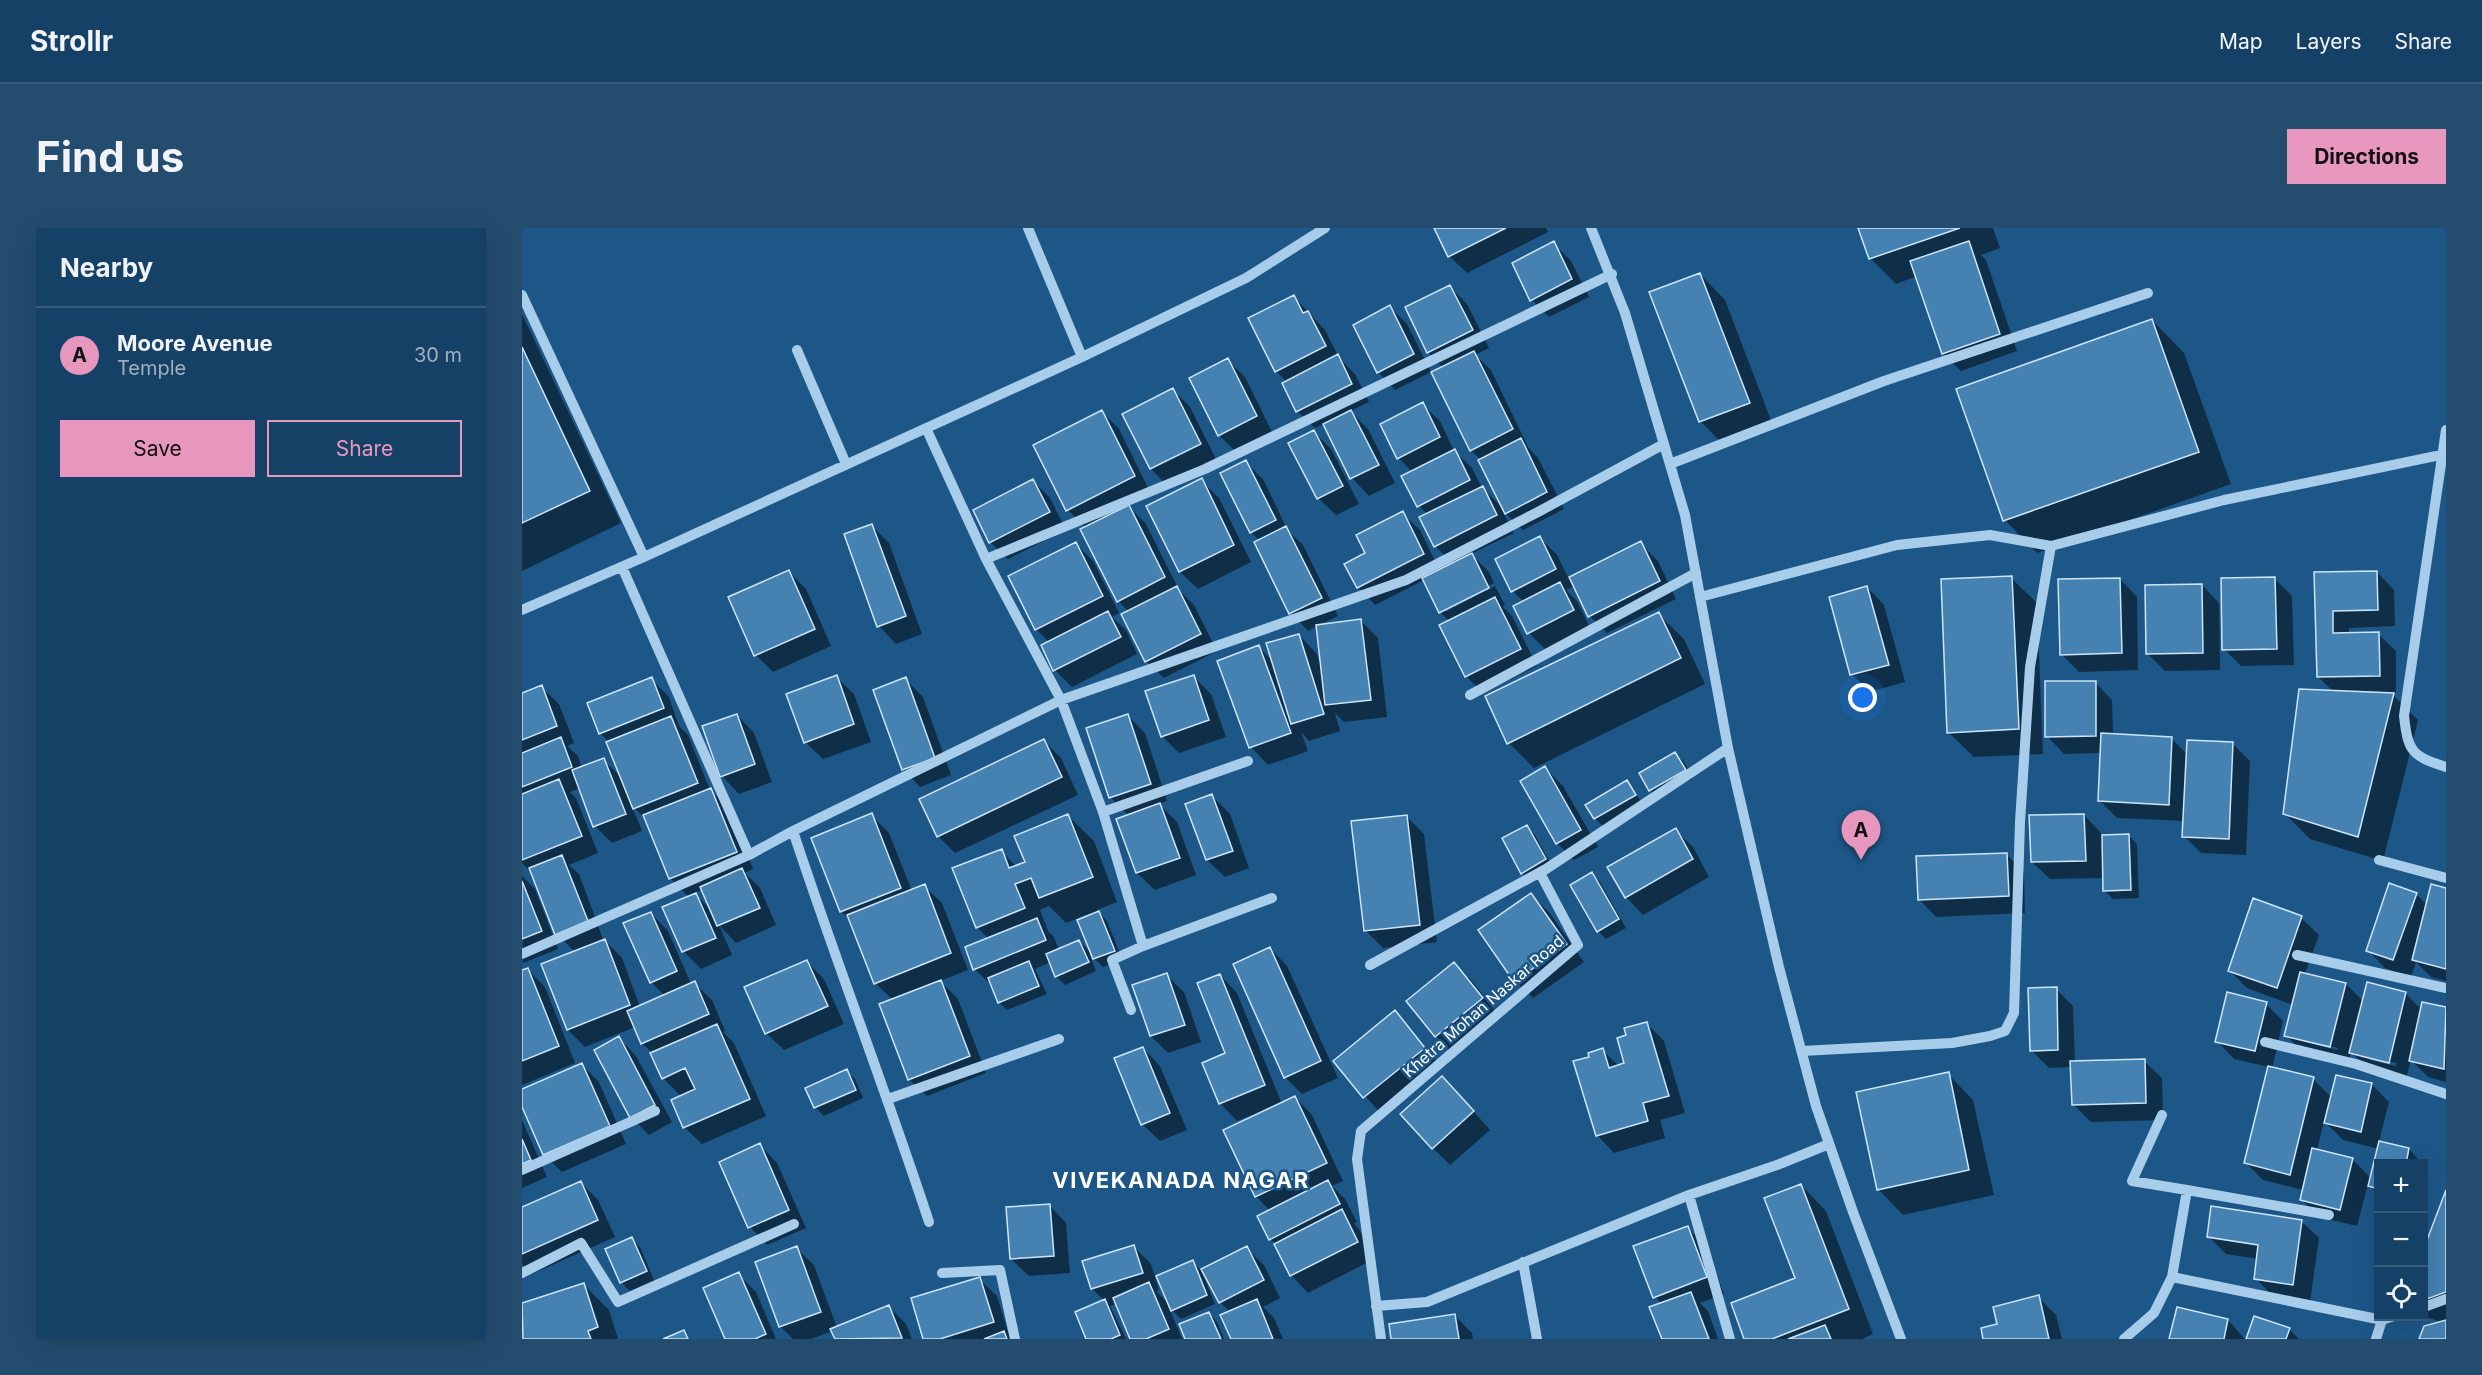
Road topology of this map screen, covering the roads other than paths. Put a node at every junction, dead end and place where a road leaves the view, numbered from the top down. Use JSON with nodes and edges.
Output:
{"nodes":[{"id":1,"x":1028,"y":228,"type":"edge"},
{"id":2,"x":1325,"y":228,"type":"edge"},
{"id":3,"x":1591,"y":228,"type":"edge"},
{"id":4,"x":1612,"y":274,"type":"junction"},
{"id":5,"x":2148,"y":293,"type":"dead end"},
{"id":6,"x":522,"y":295,"type":"edge"},
{"id":7,"x":797,"y":350,"type":"dead end"},
{"id":8,"x":1082,"y":357,"type":"junction"},
{"id":9,"x":926,"y":428,"type":"junction"},
{"id":10,"x":2446,"y":430,"type":"edge"},
{"id":11,"x":1664,"y":444,"type":"junction"},
{"id":12,"x":2444,"y":454,"type":"edge"},
{"id":13,"x":846,"y":464,"type":"junction"},
{"id":14,"x":1670,"y":464,"type":"junction"},
{"id":15,"x":2051,"y":546,"type":"junction"},
{"id":16,"x":644,"y":557,"type":"junction"},
{"id":17,"x":986,"y":559,"type":"junction"},
{"id":18,"x":622,"y":567,"type":"junction"},
{"id":19,"x":1696,"y":573,"type":"junction"},
{"id":20,"x":1700,"y":597,"type":"junction"},
{"id":21,"x":522,"y":610,"type":"edge"},
{"id":22,"x":1470,"y":695,"type":"dead end"},
{"id":23,"x":1061,"y":700,"type":"junction"},
{"id":24,"x":1728,"y":748,"type":"junction"},
{"id":25,"x":1248,"y":761,"type":"dead end"},
{"id":26,"x":2446,"y":767,"type":"edge"},
{"id":27,"x":1103,"y":812,"type":"junction"},
{"id":28,"x":793,"y":831,"type":"junction"},
{"id":29,"x":749,"y":855,"type":"junction"},
{"id":30,"x":2379,"y":860,"type":"dead end"},
{"id":31,"x":1546,"y":868,"type":"junction"},
{"id":32,"x":2446,"y":878,"type":"edge"},
{"id":33,"x":1272,"y":898,"type":"dead end"},
{"id":34,"x":1143,"y":946,"type":"junction"},
{"id":35,"x":522,"y":954,"type":"edge"},
{"id":36,"x":2297,"y":955,"type":"dead end"},
{"id":37,"x":1370,"y":965,"type":"dead end"},
{"id":38,"x":2446,"y":988,"type":"edge"},
{"id":39,"x":1131,"y":1010,"type":"dead end"},
{"id":40,"x":1059,"y":1040,"type":"dead end"},
{"id":41,"x":2265,"y":1042,"type":"dead end"},
{"id":42,"x":1802,"y":1051,"type":"junction"},
{"id":43,"x":2446,"y":1094,"type":"edge"},
{"id":44,"x":888,"y":1099,"type":"junction"},
{"id":45,"x":655,"y":1111,"type":"dead end"},
{"id":46,"x":2162,"y":1115,"type":"dead end"},
{"id":47,"x":1829,"y":1144,"type":"junction"},
{"id":48,"x":522,"y":1170,"type":"edge"},
{"id":49,"x":2187,"y":1190,"type":"junction"},
{"id":50,"x":1689,"y":1195,"type":"junction"},
{"id":51,"x":2329,"y":1215,"type":"dead end"},
{"id":52,"x":929,"y":1222,"type":"dead end"},
{"id":53,"x":794,"y":1224,"type":"dead end"},
{"id":54,"x":1523,"y":1262,"type":"junction"},
{"id":55,"x":522,"y":1273,"type":"edge"},
{"id":56,"x":942,"y":1273,"type":"dead end"},
{"id":57,"x":2172,"y":1277,"type":"junction"},
{"id":58,"x":2446,"y":1299,"type":"edge"},
{"id":59,"x":1376,"y":1306,"type":"junction"},
{"id":60,"x":2428,"y":1306,"type":"edge"},
{"id":61,"x":2374,"y":1318,"type":"edge"},
{"id":62,"x":2382,"y":1321,"type":"edge"},
{"id":63,"x":1015,"y":1339,"type":"edge"},
{"id":64,"x":1381,"y":1339,"type":"edge"},
{"id":65,"x":1537,"y":1339,"type":"edge"},
{"id":66,"x":1730,"y":1339,"type":"edge"},
{"id":67,"x":1901,"y":1339,"type":"edge"},
{"id":68,"x":2124,"y":1339,"type":"edge"},
{"id":69,"x":2376,"y":1339,"type":"edge"}],
"edges":[{"from":1,"to":8,"type":"street"},
{"from":2,"to":8,"type":"street"},
{"from":3,"to":4,"type":"street"},
{"from":4,"to":11,"type":"street"},
{"from":4,"to":17,"type":"street"},
{"from":5,"to":14,"type":"street"},
{"from":6,"to":16,"type":"street"},
{"from":7,"to":13,"type":"street"},
{"from":8,"to":9,"type":"street"},
{"from":9,"to":13,"type":"street"},
{"from":9,"to":17,"type":"street"},
{"from":10,"to":12,"type":"street"},
{"from":11,"to":14,"type":"street"},
{"from":11,"to":23,"type":"street"},
{"from":12,"to":15,"type":"street"},
{"from":12,"to":26,"type":"street"},
{"from":13,"to":16,"type":"street"},
{"from":14,"to":19,"type":"street"},
{"from":15,"to":20,"type":"street"},
{"from":15,"to":42,"type":"street"},
{"from":16,"to":18,"type":"street"},
{"from":17,"to":23,"type":"street"},
{"from":18,"to":21,"type":"street"},
{"from":18,"to":29,"type":"street"},
{"from":19,"to":20,"type":"street"},
{"from":19,"to":22,"type":"street"},
{"from":20,"to":24,"type":"street"},
{"from":23,"to":27,"type":"street"},
{"from":23,"to":28,"type":"street"},
{"from":24,"to":31,"type":"street"},
{"from":24,"to":42,"type":"street"},
{"from":25,"to":27,"type":"street"},
{"from":27,"to":34,"type":"street"},
{"from":28,"to":29,"type":"street"},
{"from":28,"to":44,"type":"street"},
{"from":29,"to":35,"type":"street"},
{"from":30,"to":32,"type":"street"},
{"from":31,"to":37,"type":"street"},
{"from":31,"to":59,"type":"street","name":"Khetra Mohan Naskar Road"},
{"from":33,"to":34,"type":"street"},
{"from":34,"to":39,"type":"street"},
{"from":36,"to":38,"type":"street"},
{"from":40,"to":44,"type":"street"},
{"from":41,"to":43,"type":"street"},
{"from":42,"to":47,"type":"street"},
{"from":44,"to":52,"type":"street"},
{"from":45,"to":48,"type":"street"},
{"from":46,"to":49,"type":"street"},
{"from":47,"to":50,"type":"street"},
{"from":47,"to":67,"type":"street"},
{"from":49,"to":51,"type":"street"},
{"from":49,"to":57,"type":"street"},
{"from":50,"to":54,"type":"street"},
{"from":50,"to":66,"type":"street"},
{"from":53,"to":55,"type":"street"},
{"from":54,"to":59,"type":"street"},
{"from":54,"to":65,"type":"street"},
{"from":56,"to":63,"type":"street"},
{"from":57,"to":61,"type":"street"},
{"from":57,"to":68,"type":"street"},
{"from":58,"to":60,"type":"street"},
{"from":59,"to":64,"type":"street","name":"Khetra Mohan Naskar Road"},
{"from":62,"to":69,"type":"street"}]}
